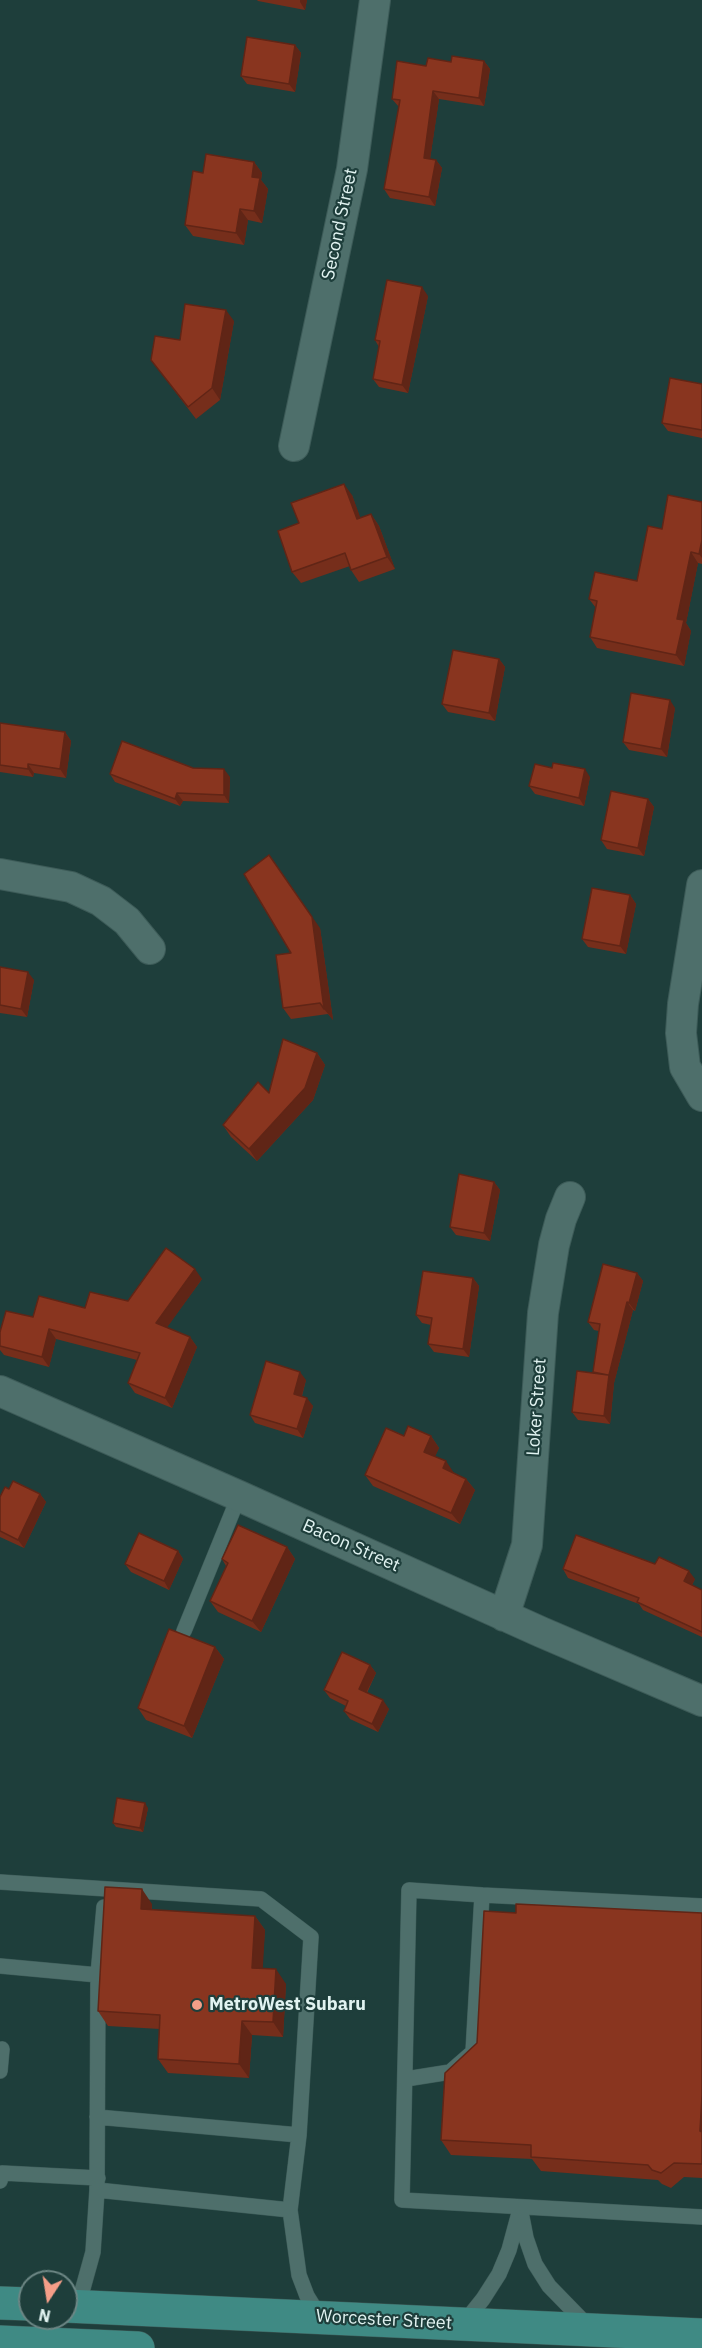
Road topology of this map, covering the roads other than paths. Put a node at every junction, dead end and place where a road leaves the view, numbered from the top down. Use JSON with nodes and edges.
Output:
{"nodes":[{"id":1,"x":375,"y":0,"type":"edge"},
{"id":2,"x":294,"y":446,"type":"dead end"},
{"id":3,"x":0,"y":874,"type":"edge"},
{"id":4,"x":702,"y":885,"type":"edge"},
{"id":5,"x":150,"y":949,"type":"dead end"},
{"id":6,"x":695,"y":1086,"type":"edge"},
{"id":7,"x":570,"y":1197,"type":"dead end"},
{"id":8,"x":0,"y":1391,"type":"edge"},
{"id":9,"x":239,"y":1496,"type":"junction"},
{"id":10,"x":504,"y":1616,"type":"junction"},
{"id":11,"x":184,"y":1631,"type":"dead end"},
{"id":12,"x":702,"y":1701,"type":"edge"},
{"id":13,"x":0,"y":1882,"type":"edge"},
{"id":14,"x":106,"y":1889,"type":"junction"},
{"id":15,"x":482,"y":1895,"type":"junction"},
{"id":16,"x":702,"y":1906,"type":"edge"},
{"id":17,"x":0,"y":1966,"type":"edge"},
{"id":18,"x":98,"y":1975,"type":"junction"},
{"id":19,"x":2,"y":2049,"type":"dead end"},
{"id":20,"x":0,"y":2071,"type":"edge"},
{"id":21,"x":406,"y":2079,"type":"junction"},
{"id":22,"x":98,"y":2117,"type":"junction"},
{"id":23,"x":298,"y":2135,"type":"junction"},
{"id":24,"x":1,"y":2176,"type":"edge"},
{"id":25,"x":97,"y":2184,"type":"junction"},
{"id":26,"x":520,"y":2207,"type":"junction"},
{"id":27,"x":290,"y":2210,"type":"junction"},
{"id":28,"x":702,"y":2217,"type":"edge"},
{"id":29,"x":78,"y":2291,"type":"edge"},
{"id":30,"x":0,"y":2303,"type":"edge"},
{"id":31,"x":18,"y":2304,"type":"edge"},
{"id":32,"x":78,"y":2306,"type":"edge"},
{"id":33,"x":321,"y":2318,"type":"junction"},
{"id":34,"x":462,"y":2324,"type":"junction"},
{"id":35,"x":594,"y":2330,"type":"junction"},
{"id":36,"x":702,"y":2335,"type":"edge"},
{"id":37,"x":0,"y":2342,"type":"edge"},
{"id":38,"x":138,"y":2348,"type":"edge"}],
"edges":[{"from":1,"to":2,"type":"street","name":"Second Street"},
{"from":3,"to":5,"type":"street"},
{"from":4,"to":6,"type":"street"},
{"from":7,"to":10,"type":"street","name":"Loker Street"},
{"from":8,"to":9,"type":"street","name":"Bacon Street"},
{"from":9,"to":10,"type":"street","name":"Bacon Street"},
{"from":9,"to":11,"type":"lane"},
{"from":10,"to":12,"type":"street","name":"Bacon Street"},
{"from":13,"to":14,"type":"lane"},
{"from":14,"to":18,"type":"lane"},
{"from":14,"to":23,"type":"lane"},
{"from":15,"to":16,"type":"lane"},
{"from":15,"to":21,"type":"lane"},
{"from":15,"to":21,"type":"lane"},
{"from":17,"to":18,"type":"lane"},
{"from":18,"to":22,"type":"lane"},
{"from":19,"to":20,"type":"lane"},
{"from":21,"to":26,"type":"lane"},
{"from":22,"to":23,"type":"lane"},
{"from":22,"to":25,"type":"lane"},
{"from":23,"to":27,"type":"lane"},
{"from":24,"to":25,"type":"lane"},
{"from":25,"to":27,"type":"lane"},
{"from":25,"to":29,"type":"lane"},
{"from":26,"to":28,"type":"lane"},
{"from":26,"to":34,"type":"lane"},
{"from":26,"to":35,"type":"lane"},
{"from":27,"to":33,"type":"lane"},
{"from":30,"to":31,"type":"highway"},
{"from":32,"to":33,"type":"highway","name":"Worcester Street"},
{"from":33,"to":34,"type":"highway","name":"Worcester Street"},
{"from":34,"to":35,"type":"highway","name":"Worcester Street"},
{"from":35,"to":36,"type":"highway","name":"Worcester Street"},
{"from":37,"to":38,"type":"highway"}]}
